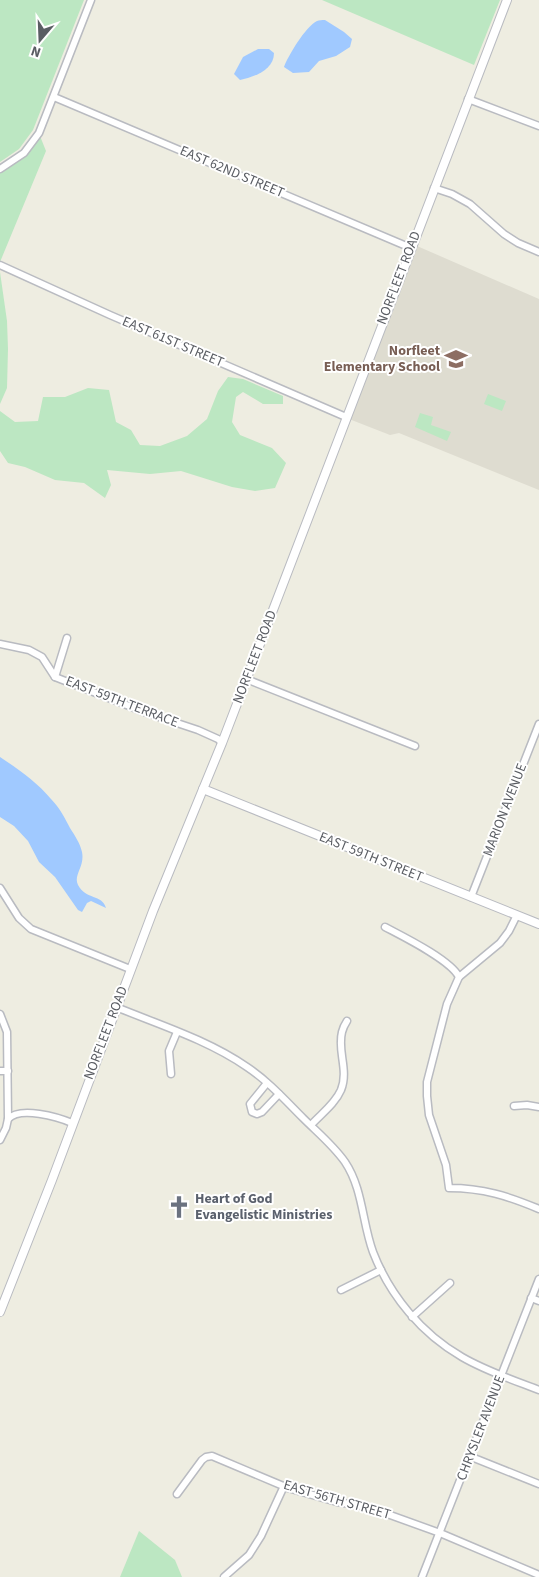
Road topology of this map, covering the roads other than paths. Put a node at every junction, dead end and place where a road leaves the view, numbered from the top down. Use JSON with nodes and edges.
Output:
{"nodes":[{"id":1,"x":92,"y":0,"type":"edge"},
{"id":2,"x":507,"y":0,"type":"edge"},
{"id":3,"x":54,"y":97,"type":"junction"},
{"id":4,"x":468,"y":100,"type":"junction"},
{"id":5,"x":539,"y":126,"type":"edge"},
{"id":6,"x":0,"y":169,"type":"edge"},
{"id":7,"x":434,"y":188,"type":"junction"},
{"id":8,"x":411,"y":248,"type":"junction"},
{"id":9,"x":539,"y":252,"type":"edge"},
{"id":10,"x":0,"y":265,"type":"edge"},
{"id":11,"x":346,"y":417,"type":"junction"},
{"id":12,"x":67,"y":638,"type":"dead end"},
{"id":13,"x":0,"y":644,"type":"edge"},
{"id":14,"x":55,"y":676,"type":"junction"},
{"id":15,"x":246,"y":679,"type":"junction"},
{"id":16,"x":539,"y":724,"type":"edge"},
{"id":17,"x":222,"y":743,"type":"junction"},
{"id":18,"x":414,"y":746,"type":"dead end"},
{"id":19,"x":203,"y":789,"type":"junction"},
{"id":20,"x":0,"y":888,"type":"edge"},
{"id":21,"x":471,"y":897,"type":"junction"},
{"id":22,"x":517,"y":915,"type":"junction"},
{"id":23,"x":539,"y":924,"type":"edge"},
{"id":24,"x":384,"y":927,"type":"dead end"},
{"id":25,"x":130,"y":970,"type":"junction"},
{"id":26,"x":459,"y":977,"type":"junction"},
{"id":27,"x":116,"y":1007,"type":"junction"},
{"id":28,"x":0,"y":1014,"type":"edge"},
{"id":29,"x":346,"y":1021,"type":"dead end"},
{"id":30,"x":176,"y":1032,"type":"junction"},
{"id":31,"x":0,"y":1071,"type":"edge"},
{"id":32,"x":8,"y":1072,"type":"junction"},
{"id":33,"x":171,"y":1074,"type":"dead end"},
{"id":34,"x":267,"y":1083,"type":"junction"},
{"id":35,"x":279,"y":1094,"type":"junction"},
{"id":36,"x":514,"y":1106,"type":"dead end"},
{"id":37,"x":539,"y":1107,"type":"edge"},
{"id":38,"x":8,"y":1119,"type":"junction"},
{"id":39,"x":72,"y":1123,"type":"junction"},
{"id":40,"x":310,"y":1125,"type":"junction"},
{"id":41,"x":0,"y":1140,"type":"edge"},
{"id":42,"x":539,"y":1209,"type":"edge"},
{"id":43,"x":381,"y":1270,"type":"junction"},
{"id":44,"x":539,"y":1279,"type":"edge"},
{"id":45,"x":450,"y":1283,"type":"dead end"},
{"id":46,"x":341,"y":1290,"type":"dead end"},
{"id":47,"x":532,"y":1298,"type":"junction"},
{"id":48,"x":539,"y":1301,"type":"edge"},
{"id":49,"x":0,"y":1312,"type":"edge"},
{"id":50,"x":412,"y":1317,"type":"junction"},
{"id":51,"x":501,"y":1375,"type":"junction"},
{"id":52,"x":539,"y":1390,"type":"edge"},
{"id":53,"x":470,"y":1456,"type":"junction"},
{"id":54,"x":539,"y":1484,"type":"edge"},
{"id":55,"x":284,"y":1486,"type":"junction"},
{"id":56,"x":177,"y":1494,"type":"dead end"},
{"id":57,"x":440,"y":1533,"type":"junction"},
{"id":58,"x":539,"y":1575,"type":"edge"},
{"id":59,"x":224,"y":1577,"type":"edge"},
{"id":60,"x":422,"y":1577,"type":"edge"}],
"edges":[{"from":1,"to":3,"type":"street"},
{"from":2,"to":4,"type":"street","name":"NORFLEET ROAD"},
{"from":3,"to":6,"type":"street"},
{"from":3,"to":8,"type":"street","name":"EAST 62ND STREET"},
{"from":4,"to":5,"type":"street"},
{"from":4,"to":7,"type":"street","name":"NORFLEET ROAD"},
{"from":7,"to":8,"type":"street","name":"NORFLEET ROAD"},
{"from":7,"to":9,"type":"street"},
{"from":8,"to":11,"type":"street","name":"NORFLEET ROAD"},
{"from":10,"to":11,"type":"street","name":"EAST 61ST STREET"},
{"from":11,"to":15,"type":"street","name":"NORFLEET ROAD"},
{"from":12,"to":14,"type":"street"},
{"from":13,"to":14,"type":"street","name":"EAST 59TH TERRACE"},
{"from":14,"to":17,"type":"street","name":"EAST 59TH TERRACE"},
{"from":15,"to":17,"type":"street","name":"NORFLEET ROAD"},
{"from":15,"to":18,"type":"street"},
{"from":16,"to":21,"type":"street","name":"MARION AVENUE"},
{"from":17,"to":19,"type":"street","name":"NORFLEET ROAD"},
{"from":19,"to":21,"type":"street","name":"EAST 59TH STREET"},
{"from":19,"to":25,"type":"street","name":"NORFLEET ROAD"},
{"from":20,"to":25,"type":"street"},
{"from":21,"to":22,"type":"street","name":"EAST 59TH STREET"},
{"from":22,"to":23,"type":"street","name":"EAST 59TH STREET"},
{"from":22,"to":26,"type":"street"},
{"from":24,"to":26,"type":"street"},
{"from":25,"to":27,"type":"street","name":"NORFLEET ROAD"},
{"from":26,"to":42,"type":"street"},
{"from":27,"to":30,"type":"street"},
{"from":27,"to":39,"type":"street","name":"NORFLEET ROAD"},
{"from":28,"to":32,"type":"street"},
{"from":29,"to":40,"type":"street"},
{"from":30,"to":33,"type":"street"},
{"from":30,"to":34,"type":"street"},
{"from":31,"to":32,"type":"street"},
{"from":32,"to":38,"type":"street"},
{"from":34,"to":35,"type":"street"},
{"from":34,"to":35,"type":"street"},
{"from":35,"to":40,"type":"street"},
{"from":36,"to":37,"type":"street"},
{"from":38,"to":39,"type":"street"},
{"from":38,"to":41,"type":"street"},
{"from":39,"to":49,"type":"street","name":"NORFLEET ROAD"},
{"from":40,"to":43,"type":"street"},
{"from":43,"to":46,"type":"street"},
{"from":43,"to":50,"type":"street"},
{"from":44,"to":47,"type":"street","name":"CHRYSLER AVENUE"},
{"from":45,"to":50,"type":"street"},
{"from":47,"to":48,"type":"street"},
{"from":47,"to":51,"type":"street","name":"CHRYSLER AVENUE"},
{"from":50,"to":51,"type":"street"},
{"from":51,"to":52,"type":"street"},
{"from":51,"to":53,"type":"street","name":"CHRYSLER AVENUE"},
{"from":53,"to":54,"type":"street"},
{"from":53,"to":57,"type":"street","name":"CHRYSLER AVENUE"},
{"from":55,"to":56,"type":"street","name":"EAST 56TH STREET"},
{"from":55,"to":57,"type":"street","name":"EAST 56TH STREET"},
{"from":55,"to":59,"type":"street"},
{"from":57,"to":58,"type":"street","name":"EAST 56TH STREET"},
{"from":57,"to":60,"type":"street","name":"CHRYSLER AVENUE"}]}
